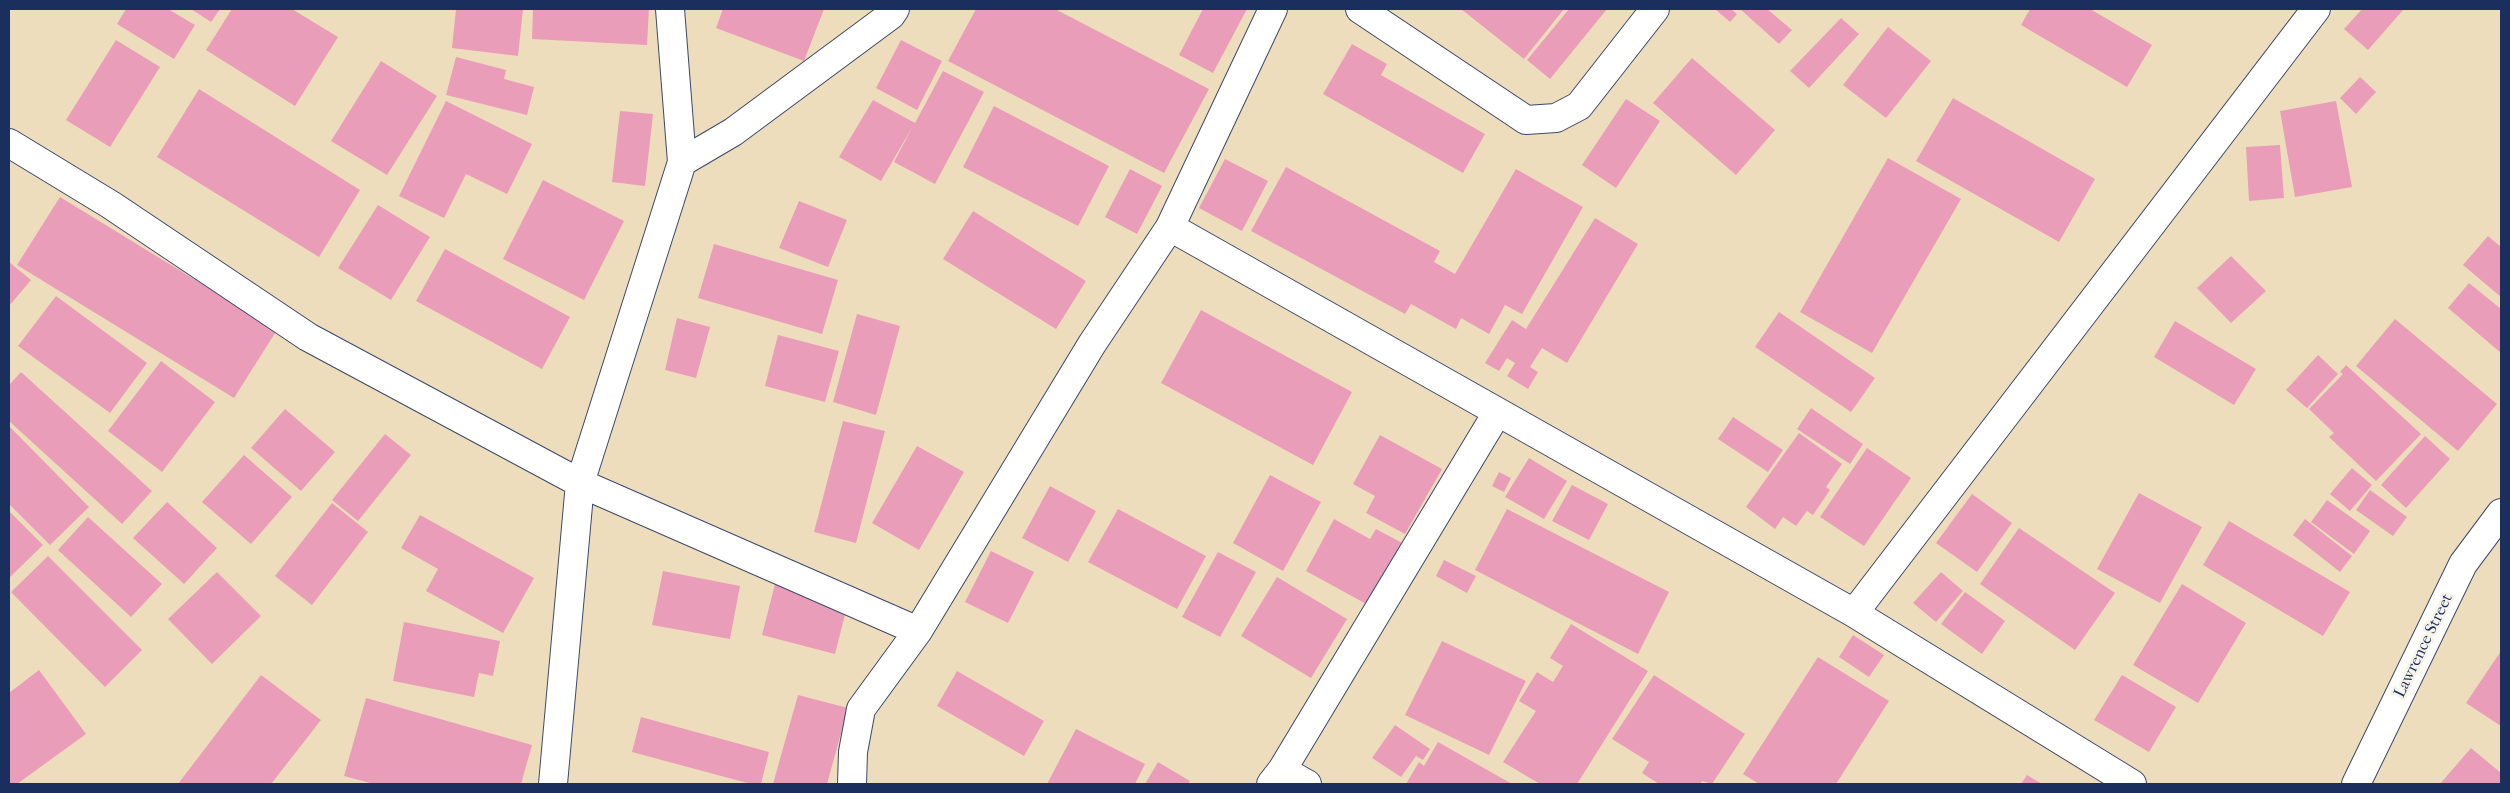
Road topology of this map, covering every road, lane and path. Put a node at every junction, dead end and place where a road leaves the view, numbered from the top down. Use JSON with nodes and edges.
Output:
{"nodes":[{"id":1,"x":670,"y":9,"type":"edge"},
{"id":2,"x":895,"y":9,"type":"edge"},
{"id":3,"x":1273,"y":9,"type":"edge"},
{"id":4,"x":1360,"y":9,"type":"edge"},
{"id":5,"x":1655,"y":9,"type":"edge"},
{"id":6,"x":2316,"y":9,"type":"edge"},
{"id":7,"x":9,"y":143,"type":"edge"},
{"id":8,"x":682,"y":162,"type":"junction"},
{"id":9,"x":1170,"y":227,"type":"junction"},
{"id":10,"x":1497,"y":412,"type":"junction"},
{"id":11,"x":580,"y":483,"type":"junction"},
{"id":12,"x":2501,"y":513,"type":"edge"},
{"id":13,"x":1854,"y":613,"type":"junction"},
{"id":14,"x":918,"y":631,"type":"junction"},
{"id":15,"x":1277,"y":777,"type":"edge"},
{"id":16,"x":553,"y":784,"type":"edge"},
{"id":17,"x":852,"y":784,"type":"edge"},
{"id":18,"x":1307,"y":784,"type":"edge"},
{"id":19,"x":2132,"y":784,"type":"edge"},
{"id":20,"x":2356,"y":784,"type":"edge"}],
"edges":[{"from":1,"to":8,"type":"street"},
{"from":2,"to":8,"type":"street"},
{"from":3,"to":9,"type":"street"},
{"from":4,"to":5,"type":"street"},
{"from":6,"to":13,"type":"street"},
{"from":7,"to":11,"type":"street"},
{"from":8,"to":11,"type":"street"},
{"from":9,"to":10,"type":"street"},
{"from":9,"to":14,"type":"street"},
{"from":10,"to":13,"type":"street"},
{"from":10,"to":15,"type":"street"},
{"from":11,"to":14,"type":"street"},
{"from":11,"to":16,"type":"street"},
{"from":12,"to":20,"type":"street","name":"Lawrence Street"},
{"from":13,"to":19,"type":"street"},
{"from":14,"to":17,"type":"street"},
{"from":15,"to":18,"type":"street"}]}
